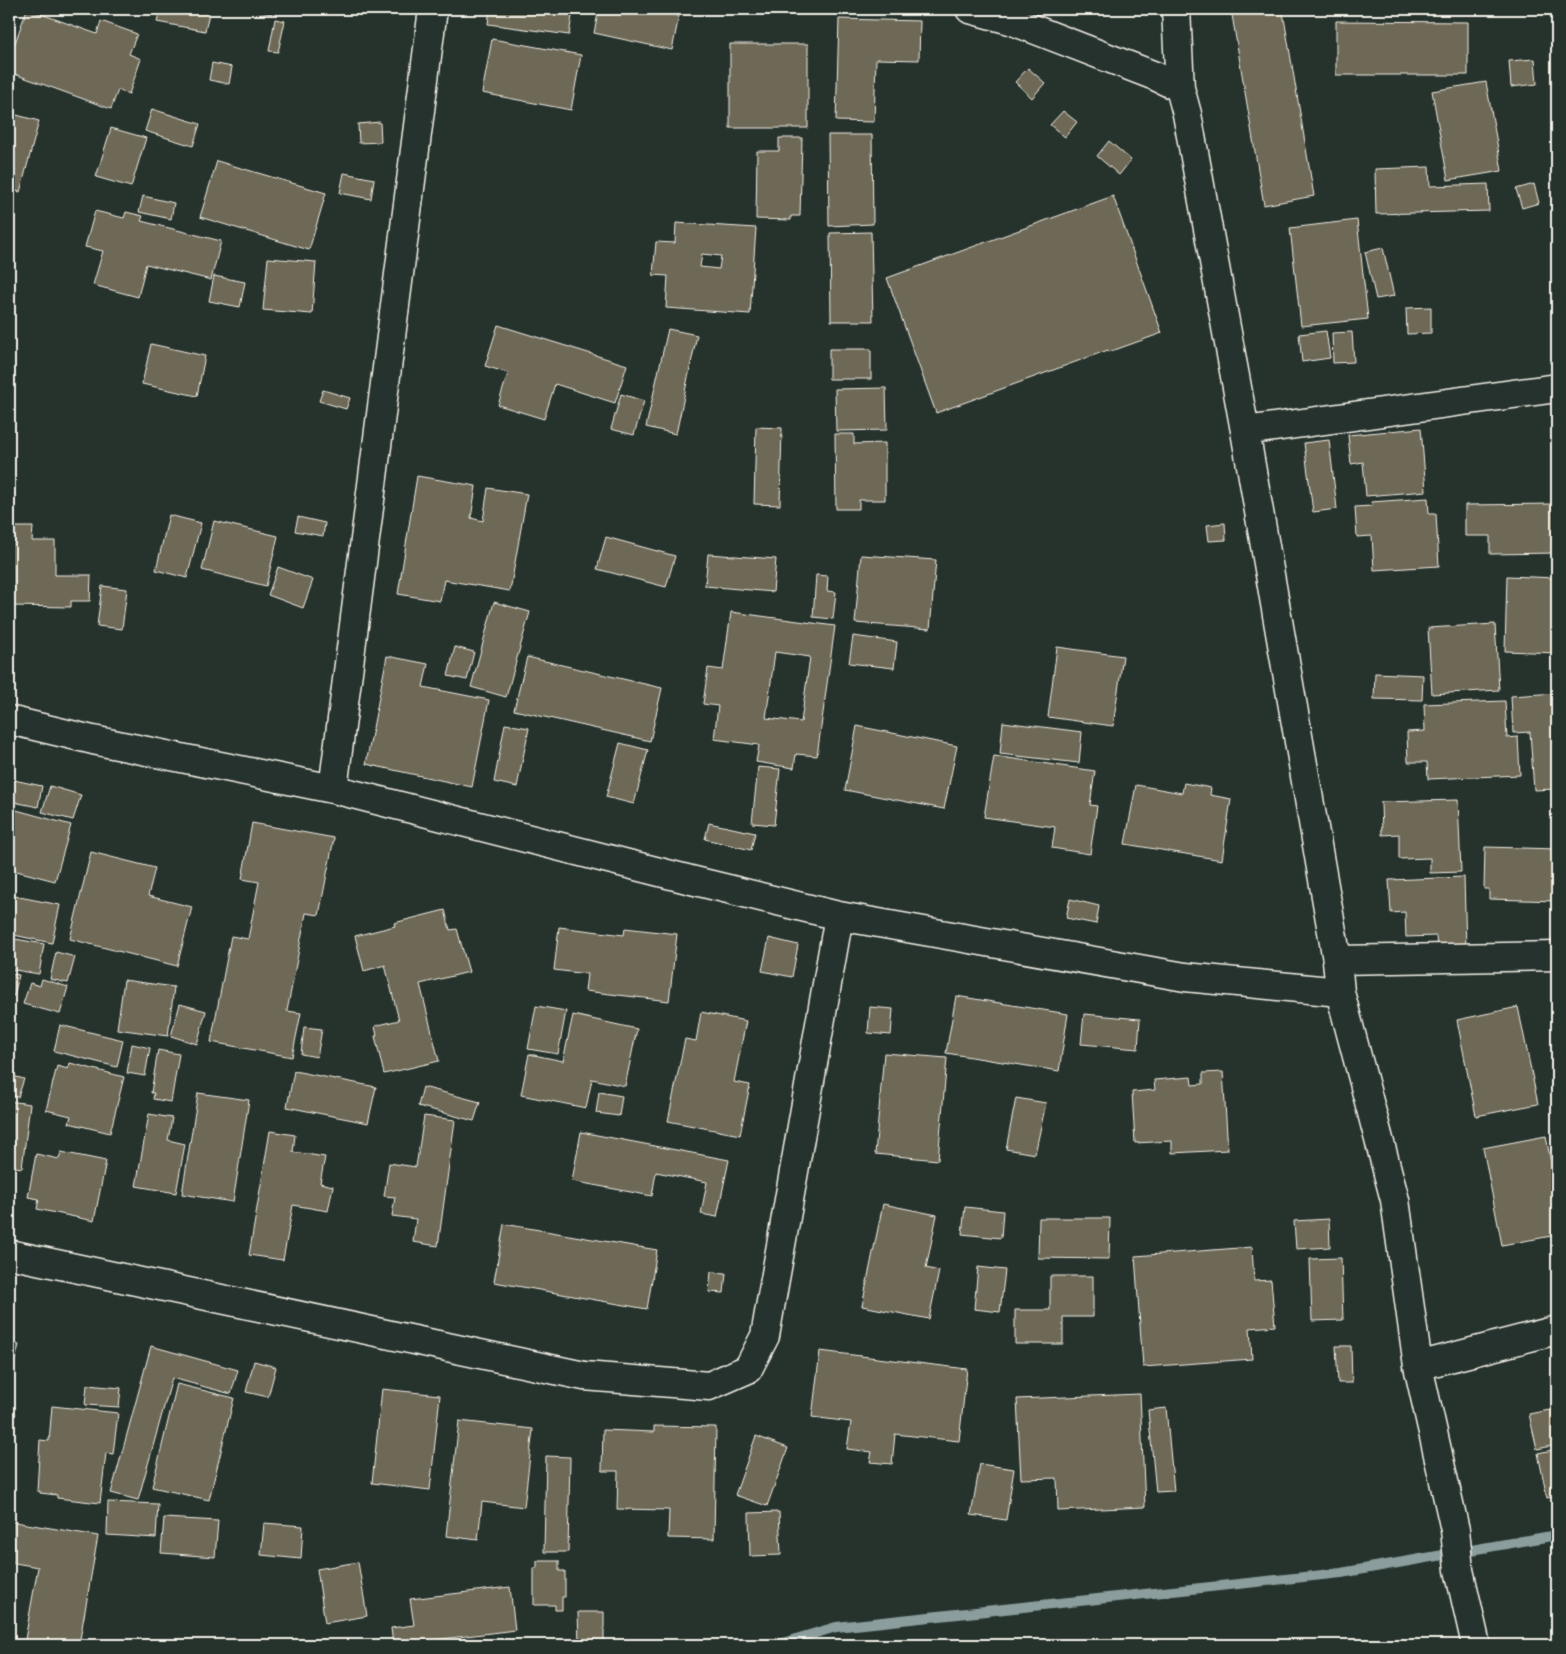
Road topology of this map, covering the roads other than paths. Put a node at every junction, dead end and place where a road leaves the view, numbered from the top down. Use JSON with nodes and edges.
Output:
{"nodes":[{"id":1,"x":432,"y":9,"type":"edge"},
{"id":2,"x":970,"y":9,"type":"edge"},
{"id":3,"x":1176,"y":9,"type":"edge"},
{"id":4,"x":1180,"y":88,"type":"junction"},
{"id":5,"x":1557,"y":388,"type":"edge"},
{"id":6,"x":1245,"y":431,"type":"junction"},
{"id":7,"x":9,"y":720,"type":"edge"},
{"id":8,"x":333,"y":789,"type":"junction"},
{"id":9,"x":839,"y":916,"type":"junction"},
{"id":10,"x":1557,"y":956,"type":"edge"},
{"id":11,"x":1337,"y":960,"type":"junction"},
{"id":12,"x":1340,"y":992,"type":"junction"},
{"id":13,"x":9,"y":1254,"type":"edge"},
{"id":14,"x":1557,"y":1330,"type":"edge"},
{"id":15,"x":1418,"y":1366,"type":"junction"},
{"id":16,"x":1476,"y":1645,"type":"edge"}],
"edges":[{"from":1,"to":8,"type":"street"},
{"from":2,"to":4,"type":"street"},
{"from":3,"to":4,"type":"street"},
{"from":4,"to":6,"type":"street"},
{"from":5,"to":6,"type":"street"},
{"from":6,"to":11,"type":"street"},
{"from":7,"to":8,"type":"street"},
{"from":8,"to":9,"type":"street"},
{"from":9,"to":12,"type":"street"},
{"from":9,"to":13,"type":"street"},
{"from":10,"to":11,"type":"street"},
{"from":11,"to":12,"type":"street"},
{"from":12,"to":15,"type":"street"},
{"from":14,"to":15,"type":"street"},
{"from":15,"to":16,"type":"street"}]}
